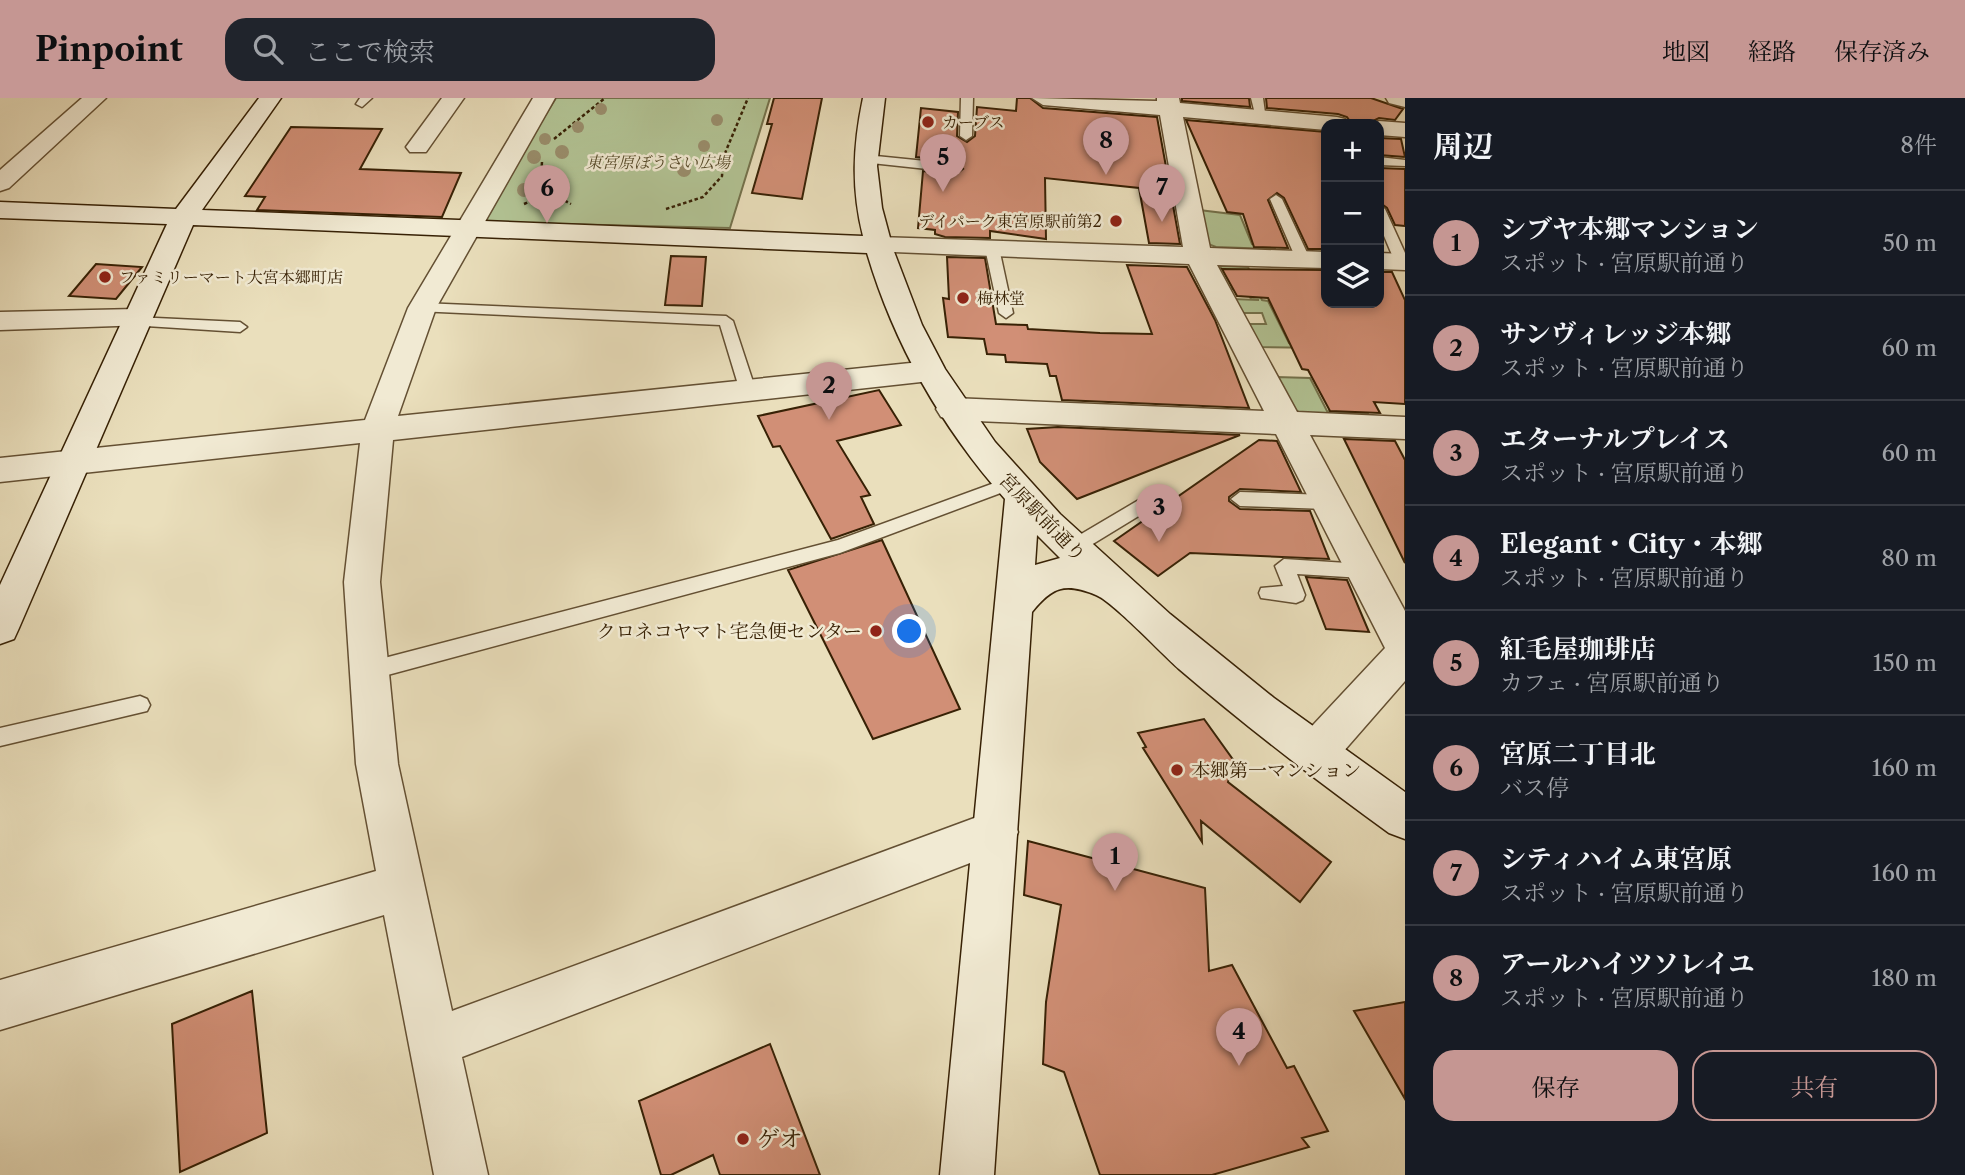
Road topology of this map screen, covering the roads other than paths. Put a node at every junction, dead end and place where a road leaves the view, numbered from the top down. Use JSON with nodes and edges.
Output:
{"nodes":[{"id":1,"x":95,"y":98,"type":"edge"},
{"id":2,"x":270,"y":98,"type":"edge"},
{"id":3,"x":453,"y":98,"type":"edge"},
{"id":4,"x":544,"y":98,"type":"edge"},
{"id":5,"x":874,"y":98,"type":"edge"},
{"id":6,"x":967,"y":98,"type":"edge"},
{"id":7,"x":1042,"y":98,"type":"edge"},
{"id":8,"x":1397,"y":98,"type":"edge"},
{"id":9,"x":1405,"y":100,"type":"edge"},
{"id":10,"x":1170,"y":104,"type":"edge"},
{"id":11,"x":1260,"y":108,"type":"edge"},
{"id":12,"x":1321,"y":121,"type":"edge"},
{"id":13,"x":1384,"y":128,"type":"edge"},
{"id":14,"x":1405,"y":130,"type":"edge"},
{"id":15,"x":966,"y":136,"type":"dead end"},
{"id":16,"x":418,"y":147,"type":"dead end"},
{"id":17,"x":866,"y":159,"type":"junction"},
{"id":18,"x":1384,"y":161,"type":"edge"},
{"id":19,"x":1402,"y":163,"type":"dead end"},
{"id":20,"x":956,"y":168,"type":"dead end"},
{"id":21,"x":0,"y":183,"type":"edge"},
{"id":22,"x":1276,"y":199,"type":"dead end"},
{"id":23,"x":0,"y":210,"type":"edge"},
{"id":24,"x":183,"y":218,"type":"junction"},
{"id":25,"x":1384,"y":226,"type":"edge"},
{"id":26,"x":467,"y":230,"type":"junction"},
{"id":27,"x":878,"y":245,"type":"junction"},
{"id":28,"x":992,"y":248,"type":"junction"},
{"id":29,"x":1198,"y":255,"type":"junction"},
{"id":30,"x":1315,"y":259,"type":"edge"},
{"id":31,"x":1395,"y":262,"type":"edge"},
{"id":32,"x":422,"y":307,"type":"junction"},
{"id":33,"x":1006,"y":313,"type":"dead end"},
{"id":34,"x":136,"y":320,"type":"junction"},
{"id":35,"x":0,"y":321,"type":"edge"},
{"id":36,"x":240,"y":327,"type":"dead end"},
{"id":37,"x":930,"y":371,"type":"junction"},
{"id":38,"x":748,"y":391,"type":"junction"},
{"id":39,"x":952,"y":409,"type":"junction"},
{"id":40,"x":1286,"y":423,"type":"junction"},
{"id":41,"x":1405,"y":428,"type":"edge"},
{"id":42,"x":378,"y":430,"type":"junction"},
{"id":43,"x":71,"y":464,"type":"junction"},
{"id":44,"x":0,"y":470,"type":"edge"},
{"id":45,"x":1015,"y":491,"type":"junction"},
{"id":46,"x":1154,"y":498,"type":"dead end"},
{"id":47,"x":1241,"y":499,"type":"dead end"},
{"id":48,"x":1326,"y":502,"type":"junction"},
{"id":49,"x":1072,"y":548,"type":"junction"},
{"id":50,"x":1363,"y":571,"type":"junction"},
{"id":51,"x":1111,"y":584,"type":"junction"},
{"id":52,"x":1268,"y":593,"type":"dead end"},
{"id":53,"x":1014,"y":606,"type":"junction"},
{"id":54,"x":0,"y":628,"type":"edge"},
{"id":55,"x":1405,"y":648,"type":"edge"},
{"id":56,"x":1405,"y":654,"type":"edge"},
{"id":57,"x":369,"y":671,"type":"junction"},
{"id":58,"x":140,"y":705,"type":"dead end"},
{"id":59,"x":0,"y":737,"type":"edge"},
{"id":60,"x":1314,"y":754,"type":"junction"},
{"id":61,"x":1405,"y":818,"type":"edge"},
{"id":62,"x":996,"y":832,"type":"junction"},
{"id":63,"x":400,"y":887,"type":"junction"},
{"id":64,"x":0,"y":1005,"type":"edge"},
{"id":65,"x":433,"y":1043,"type":"junction"},
{"id":66,"x":461,"y":1175,"type":"edge"},
{"id":67,"x":967,"y":1175,"type":"edge"}],
"edges":[{"from":1,"to":21,"type":"street"},
{"from":2,"to":24,"type":"street"},
{"from":3,"to":16,"type":"street"},
{"from":4,"to":26,"type":"street"},
{"from":5,"to":17,"type":"street","name":"宮原駅前通り"},
{"from":6,"to":15,"type":"lane"},
{"from":7,"to":10,"type":"street"},
{"from":8,"to":9,"type":"street"},
{"from":10,"to":11,"type":"street"},
{"from":10,"to":29,"type":"street"},
{"from":11,"to":12,"type":"street"},
{"from":13,"to":14,"type":"street"},
{"from":17,"to":20,"type":"lane"},
{"from":17,"to":27,"type":"street","name":"宮原駅前通り"},
{"from":18,"to":19,"type":"lane"},
{"from":22,"to":30,"type":"lane"},
{"from":23,"to":24,"type":"street"},
{"from":24,"to":26,"type":"street"},
{"from":24,"to":34,"type":"street"},
{"from":25,"to":31,"type":"lane"},
{"from":26,"to":27,"type":"street"},
{"from":26,"to":32,"type":"street"},
{"from":27,"to":28,"type":"street"},
{"from":27,"to":37,"type":"street","name":"宮原駅前通り"},
{"from":28,"to":29,"type":"street"},
{"from":28,"to":33,"type":"lane"},
{"from":29,"to":30,"type":"street"},
{"from":29,"to":40,"type":"street"},
{"from":32,"to":38,"type":"lane"},
{"from":32,"to":42,"type":"street"},
{"from":34,"to":35,"type":"street"},
{"from":34,"to":36,"type":"lane"},
{"from":34,"to":43,"type":"street"},
{"from":37,"to":38,"type":"street"},
{"from":37,"to":39,"type":"street","name":"宮原駅前通り"},
{"from":38,"to":42,"type":"street"},
{"from":39,"to":40,"type":"street"},
{"from":39,"to":45,"type":"street","name":"宮原駅前通り"},
{"from":40,"to":41,"type":"street"},
{"from":40,"to":48,"type":"street"},
{"from":42,"to":43,"type":"street"},
{"from":42,"to":57,"type":"street"},
{"from":43,"to":44,"type":"street"},
{"from":43,"to":54,"type":"street"},
{"from":45,"to":49,"type":"street","name":"宮原駅前通り"},
{"from":45,"to":53,"type":"street"},
{"from":45,"to":57,"type":"lane"},
{"from":46,"to":49,"type":"lane"},
{"from":47,"to":48,"type":"lane"},
{"from":48,"to":50,"type":"street"},
{"from":49,"to":51,"type":"street","name":"宮原駅前通り"},
{"from":50,"to":52,"type":"lane"},
{"from":50,"to":55,"type":"street"},
{"from":51,"to":53,"type":"street"},
{"from":51,"to":60,"type":"street","name":"宮原駅前通り"},
{"from":53,"to":62,"type":"street"},
{"from":56,"to":60,"type":"street"},
{"from":57,"to":63,"type":"street"},
{"from":58,"to":59,"type":"lane"},
{"from":60,"to":61,"type":"street","name":"宮原駅前通り"},
{"from":62,"to":65,"type":"street"},
{"from":62,"to":67,"type":"street"},
{"from":63,"to":64,"type":"street"},
{"from":63,"to":65,"type":"street"},
{"from":65,"to":66,"type":"street"}]}
